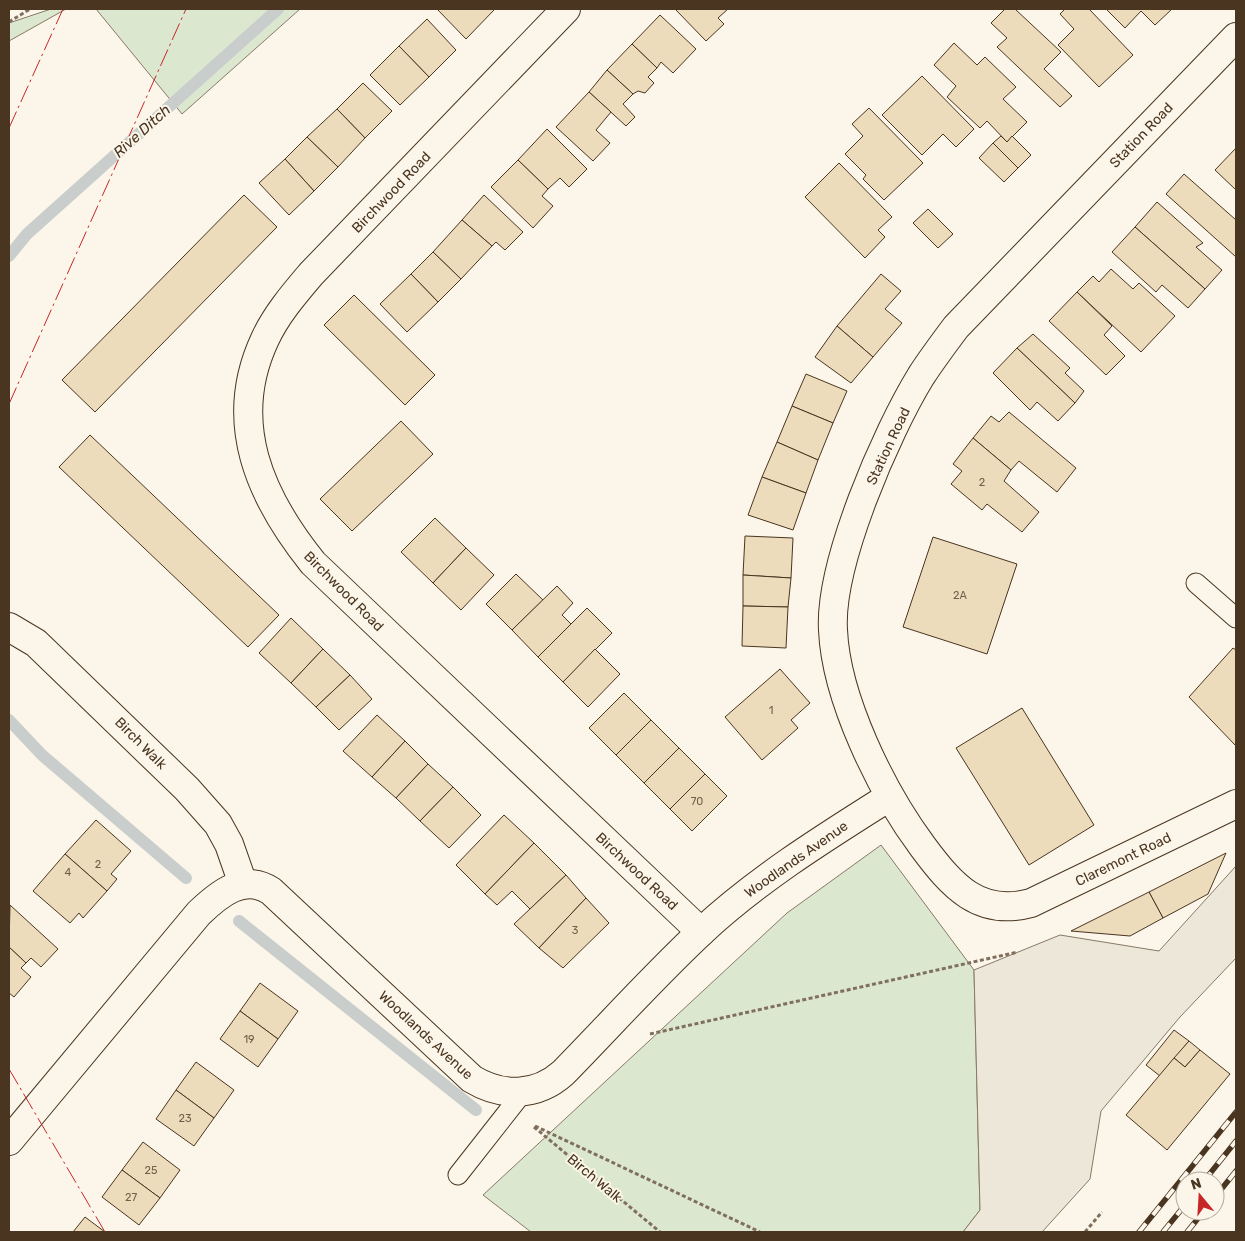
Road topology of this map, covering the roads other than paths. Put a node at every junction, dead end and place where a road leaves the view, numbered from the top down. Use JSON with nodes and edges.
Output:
{"nodes":[{"id":1,"x":566,"y":9,"type":"edge"},
{"id":2,"x":1236,"y":37,"type":"edge"},
{"id":3,"x":1196,"y":583,"type":"dead end"},
{"id":4,"x":1236,"y":618,"type":"edge"},
{"id":5,"x":9,"y":627,"type":"edge"},
{"id":6,"x":890,"y":798,"type":"junction"},
{"id":7,"x":1236,"y":804,"type":"edge"},
{"id":8,"x":243,"y":884,"type":"junction"},
{"id":9,"x":1009,"y":908,"type":"joint"},
{"id":10,"x":701,"y":932,"type":"junction"},
{"id":11,"x":524,"y":1091,"type":"junction"},
{"id":12,"x":9,"y":1141,"type":"edge"},
{"id":13,"x":458,"y":1175,"type":"dead end"}],
"edges":[{"from":1,"to":10,"type":"street","name":"Birchwood Road"},
{"from":2,"to":6,"type":"street","name":"Station Road"},
{"from":3,"to":4,"type":"lane"},
{"from":5,"to":8,"type":"street","name":"Birch Walk"},
{"from":6,"to":9,"type":"street","name":"Station Road"},
{"from":6,"to":10,"type":"street","name":"Woodlands Avenue"},
{"from":7,"to":9,"type":"street","name":"Claremont Road"},
{"from":8,"to":11,"type":"street","name":"Woodlands Avenue"},
{"from":8,"to":12,"type":"street"},
{"from":10,"to":11,"type":"street","name":"Woodlands Avenue"},
{"from":11,"to":13,"type":"lane"}]}
